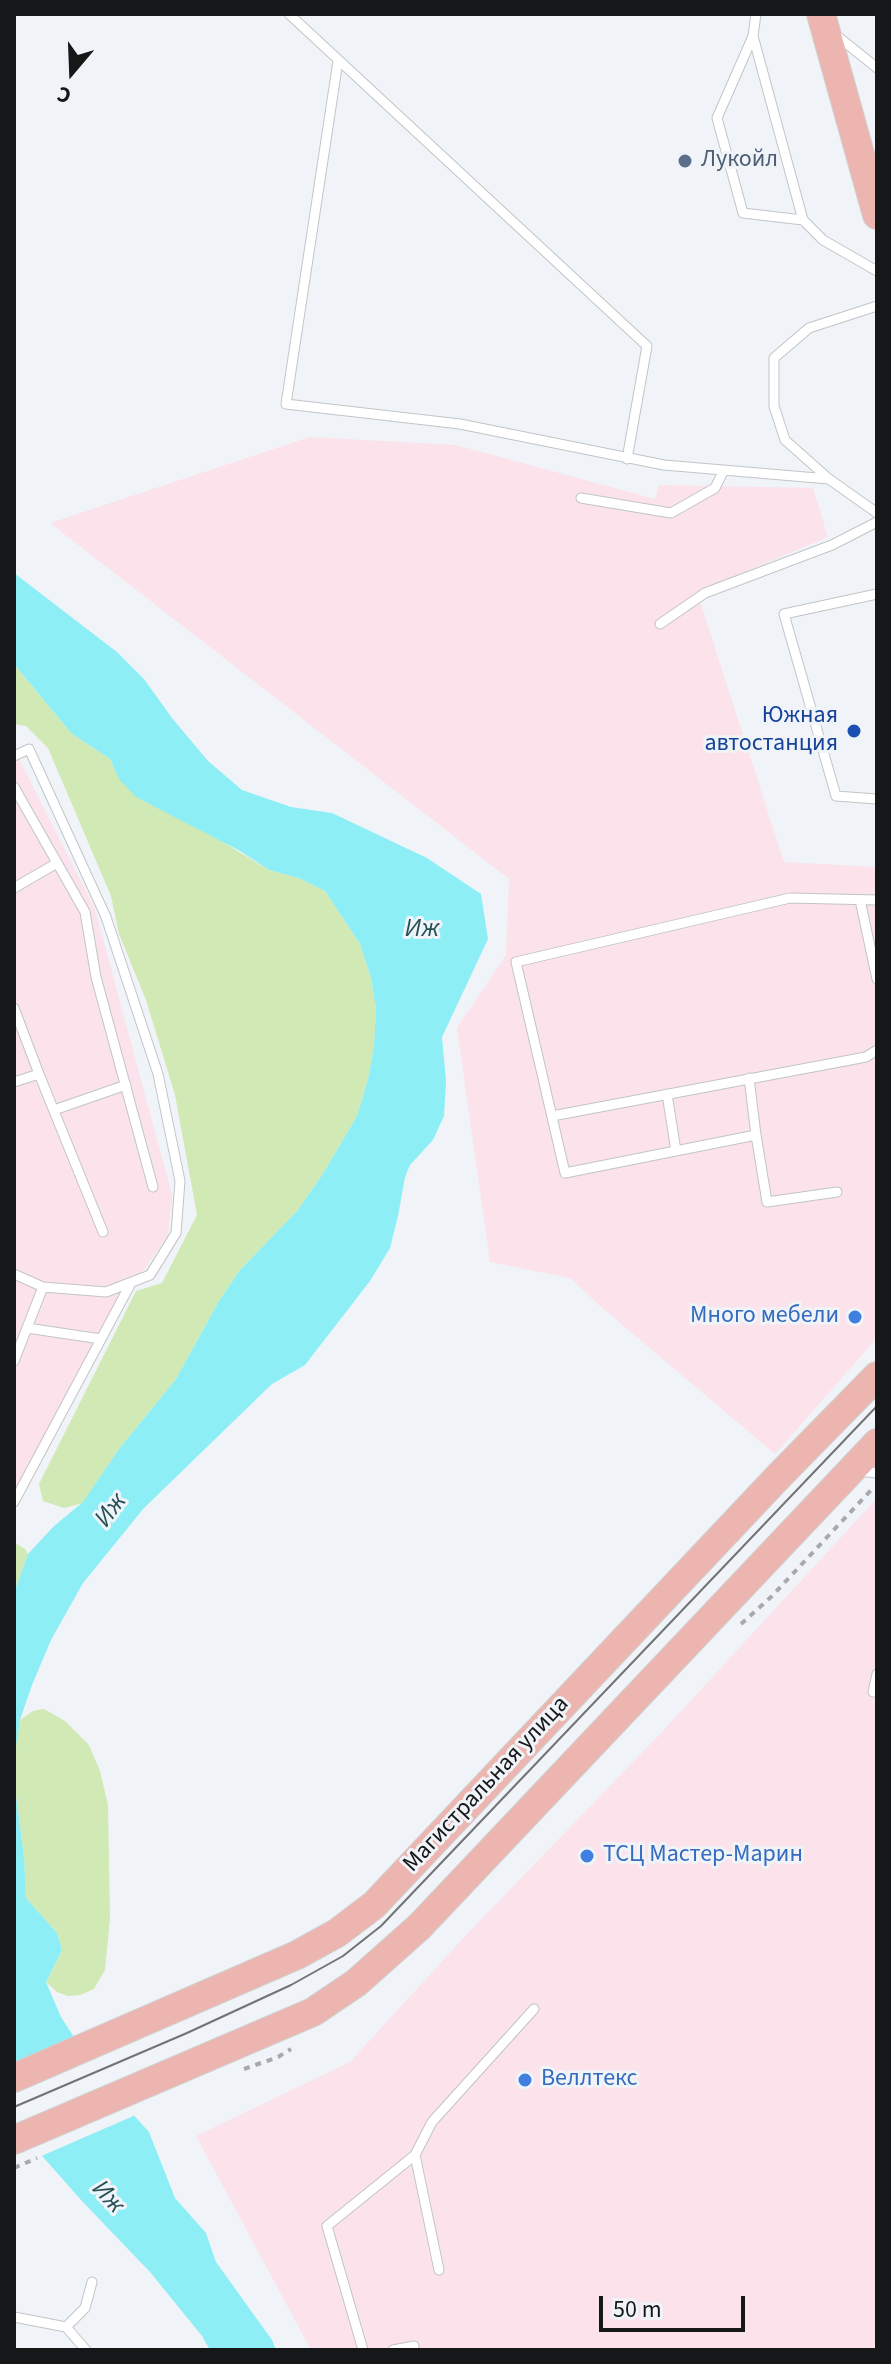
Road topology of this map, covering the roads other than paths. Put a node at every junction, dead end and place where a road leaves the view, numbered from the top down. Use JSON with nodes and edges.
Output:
{"nodes":[{"id":1,"x":289,"y":14,"type":"edge"},
{"id":2,"x":756,"y":14,"type":"edge"},
{"id":3,"x":823,"y":20,"type":"edge"},
{"id":4,"x":753,"y":36,"type":"junction"},
{"id":5,"x":338,"y":61,"type":"junction"},
{"id":6,"x":877,"y":68,"type":"edge"},
{"id":7,"x":877,"y":215,"type":"edge"},
{"id":8,"x":803,"y":220,"type":"junction"},
{"id":9,"x":877,"y":271,"type":"edge"},
{"id":10,"x":877,"y":306,"type":"edge"},
{"id":11,"x":627,"y":459,"type":"junction"},
{"id":12,"x":724,"y":470,"type":"junction"},
{"id":13,"x":829,"y":479,"type":"junction"},
{"id":14,"x":581,"y":498,"type":"dead end"},
{"id":15,"x":877,"y":513,"type":"edge"},
{"id":16,"x":877,"y":522,"type":"edge"},
{"id":17,"x":877,"y":594,"type":"edge"},
{"id":18,"x":660,"y":624,"type":"dead end"},
{"id":19,"x":14,"y":756,"type":"edge"},
{"id":20,"x":14,"y":787,"type":"edge"},
{"id":21,"x":877,"y":799,"type":"edge"},
{"id":22,"x":57,"y":863,"type":"junction"},
{"id":23,"x":14,"y":888,"type":"edge"},
{"id":24,"x":860,"y":900,"type":"junction"},
{"id":25,"x":877,"y":900,"type":"edge"},
{"id":26,"x":877,"y":979,"type":"edge"},
{"id":27,"x":14,"y":1008,"type":"edge"},
{"id":28,"x":877,"y":1050,"type":"edge"},
{"id":29,"x":39,"y":1074,"type":"junction"},
{"id":30,"x":749,"y":1078,"type":"junction"},
{"id":31,"x":14,"y":1082,"type":"edge"},
{"id":32,"x":126,"y":1085,"type":"junction"},
{"id":33,"x":667,"y":1094,"type":"junction"},
{"id":34,"x":54,"y":1110,"type":"junction"},
{"id":35,"x":552,"y":1116,"type":"junction"},
{"id":36,"x":756,"y":1135,"type":"junction"},
{"id":37,"x":676,"y":1151,"type":"junction"},
{"id":38,"x":153,"y":1187,"type":"dead end"},
{"id":39,"x":837,"y":1192,"type":"dead end"},
{"id":40,"x":103,"y":1232,"type":"dead end"},
{"id":41,"x":14,"y":1274,"type":"edge"},
{"id":42,"x":131,"y":1283,"type":"junction"},
{"id":43,"x":43,"y":1287,"type":"junction"},
{"id":44,"x":27,"y":1328,"type":"junction"},
{"id":45,"x":101,"y":1339,"type":"junction"},
{"id":46,"x":14,"y":1361,"type":"edge"},
{"id":47,"x":877,"y":1376,"type":"edge"},
{"id":48,"x":877,"y":1443,"type":"edge"},
{"id":49,"x":864,"y":1472,"type":"edge"},
{"id":50,"x":14,"y":1502,"type":"edge"},
{"id":51,"x":877,"y":1674,"type":"edge"},
{"id":52,"x":877,"y":1692,"type":"edge"},
{"id":53,"x":534,"y":2009,"type":"dead end"},
{"id":54,"x":14,"y":2078,"type":"edge"},
{"id":55,"x":14,"y":2140,"type":"edge"},
{"id":56,"x":415,"y":2155,"type":"junction"},
{"id":57,"x":439,"y":2270,"type":"dead end"},
{"id":58,"x":92,"y":2282,"type":"dead end"},
{"id":59,"x":14,"y":2317,"type":"edge"},
{"id":60,"x":66,"y":2327,"type":"junction"},
{"id":61,"x":414,"y":2346,"type":"dead end"},
{"id":62,"x":86,"y":2350,"type":"edge"},
{"id":63,"x":363,"y":2350,"type":"edge"},
{"id":64,"x":393,"y":2350,"type":"edge"}],
"edges":[{"from":1,"to":5,"type":"lane"},
{"from":2,"to":4,"type":"lane"},
{"from":3,"to":6,"type":"lane"},
{"from":3,"to":7,"type":"main road"},
{"from":4,"to":8,"type":"lane"},
{"from":4,"to":8,"type":"lane"},
{"from":5,"to":11,"type":"lane"},
{"from":5,"to":11,"type":"lane"},
{"from":8,"to":9,"type":"lane"},
{"from":10,"to":13,"type":"lane"},
{"from":11,"to":12,"type":"lane"},
{"from":12,"to":13,"type":"lane"},
{"from":12,"to":14,"type":"lane"},
{"from":13,"to":15,"type":"lane"},
{"from":16,"to":18,"type":"lane"},
{"from":17,"to":21,"type":"lane"},
{"from":19,"to":42,"type":"lane"},
{"from":20,"to":22,"type":"lane"},
{"from":22,"to":23,"type":"lane"},
{"from":22,"to":32,"type":"lane"},
{"from":24,"to":25,"type":"lane"},
{"from":24,"to":26,"type":"lane"},
{"from":24,"to":35,"type":"lane"},
{"from":27,"to":29,"type":"lane"},
{"from":28,"to":30,"type":"lane"},
{"from":29,"to":31,"type":"lane"},
{"from":29,"to":34,"type":"lane"},
{"from":30,"to":33,"type":"lane"},
{"from":30,"to":36,"type":"lane"},
{"from":32,"to":34,"type":"lane"},
{"from":32,"to":38,"type":"lane"},
{"from":33,"to":35,"type":"lane"},
{"from":33,"to":37,"type":"lane"},
{"from":34,"to":40,"type":"lane"},
{"from":35,"to":37,"type":"lane"},
{"from":36,"to":37,"type":"lane"},
{"from":36,"to":39,"type":"lane"},
{"from":41,"to":43,"type":"lane"},
{"from":42,"to":43,"type":"lane"},
{"from":42,"to":45,"type":"lane"},
{"from":43,"to":44,"type":"lane"},
{"from":44,"to":45,"type":"lane"},
{"from":44,"to":46,"type":"lane"},
{"from":45,"to":50,"type":"lane"},
{"from":47,"to":54,"type":"main road","name":"Магистральная улица"},
{"from":48,"to":49,"type":"main road","name":"Магистральная улица"},
{"from":49,"to":55,"type":"main road","name":"Магистральная улица"},
{"from":51,"to":52,"type":"lane"},
{"from":53,"to":56,"type":"lane"},
{"from":56,"to":57,"type":"lane"},
{"from":56,"to":63,"type":"lane"},
{"from":58,"to":60,"type":"lane"},
{"from":59,"to":60,"type":"lane"},
{"from":60,"to":62,"type":"lane"},
{"from":61,"to":64,"type":"lane"}]}
